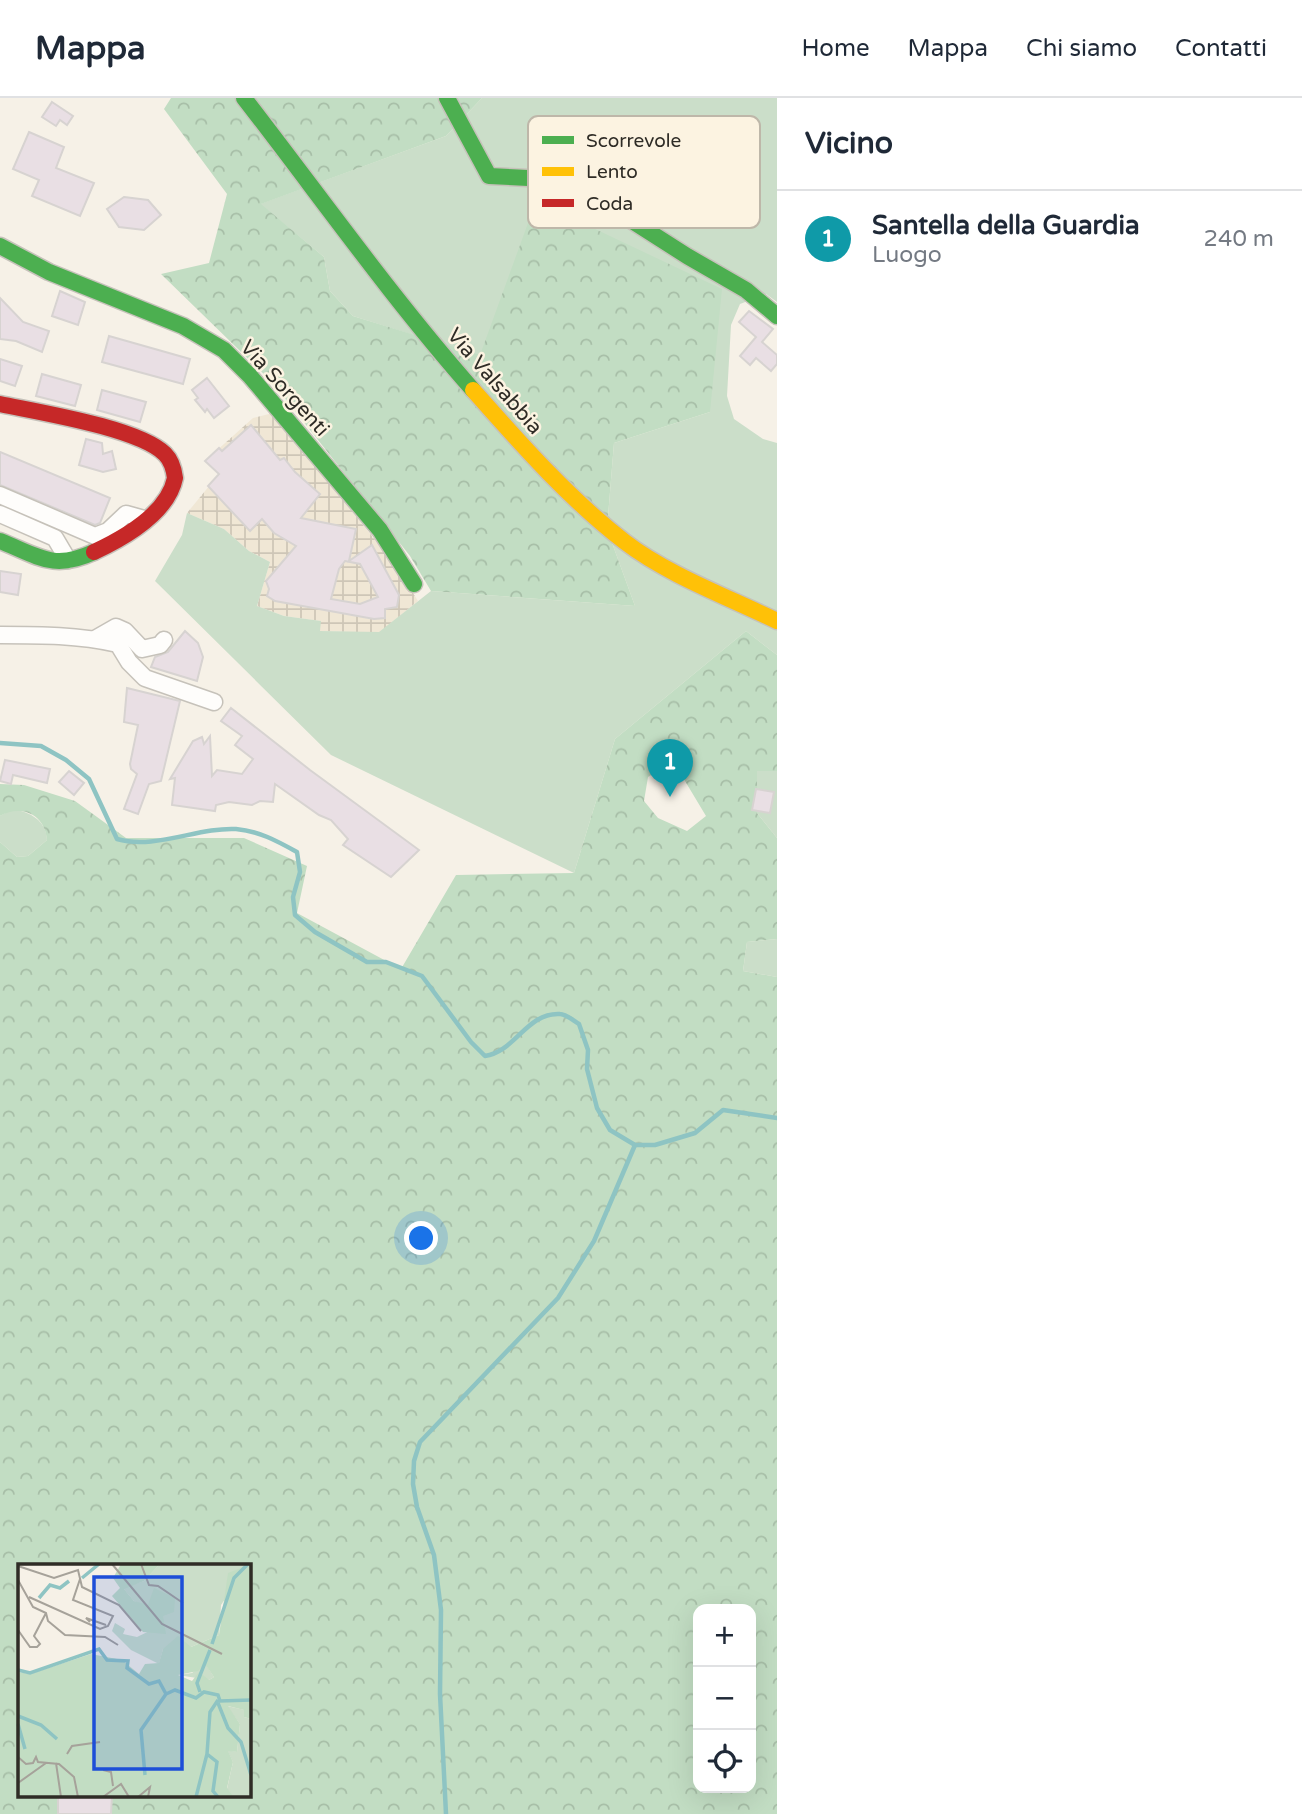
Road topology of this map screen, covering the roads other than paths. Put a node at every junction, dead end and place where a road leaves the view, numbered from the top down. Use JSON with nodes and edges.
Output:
{"nodes":[{"id":1,"x":244,"y":98,"type":"edge"},
{"id":2,"x":447,"y":98,"type":"edge"},
{"id":3,"x":528,"y":178,"type":"edge"},
{"id":4,"x":643,"y":228,"type":"edge"},
{"id":5,"x":0,"y":246,"type":"edge"},
{"id":6,"x":777,"y":316,"type":"edge"},
{"id":7,"x":0,"y":404,"type":"edge"},
{"id":8,"x":0,"y":495,"type":"edge"},
{"id":9,"x":0,"y":514,"type":"edge"},
{"id":10,"x":144,"y":519,"type":"junction"},
{"id":11,"x":0,"y":541,"type":"edge"},
{"id":12,"x":68,"y":560,"type":"junction"},
{"id":13,"x":414,"y":584,"type":"dead end"},
{"id":14,"x":777,"y":621,"type":"edge"},
{"id":15,"x":0,"y":635,"type":"edge"},
{"id":16,"x":95,"y":639,"type":"junction"},
{"id":17,"x":164,"y":640,"type":"dead end"},
{"id":18,"x":214,"y":702,"type":"dead end"}],
"edges":[{"from":1,"to":14,"type":"street","name":"Via Valsabbia"},
{"from":2,"to":3,"type":"street"},
{"from":4,"to":6,"type":"street"},
{"from":5,"to":13,"type":"street","name":"Via Sorgenti"},
{"from":7,"to":10,"type":"street"},
{"from":8,"to":10,"type":"street"},
{"from":9,"to":12,"type":"street"},
{"from":10,"to":12,"type":"street"},
{"from":11,"to":12,"type":"street"},
{"from":15,"to":16,"type":"street"},
{"from":16,"to":17,"type":"street"},
{"from":16,"to":18,"type":"street"}]}
